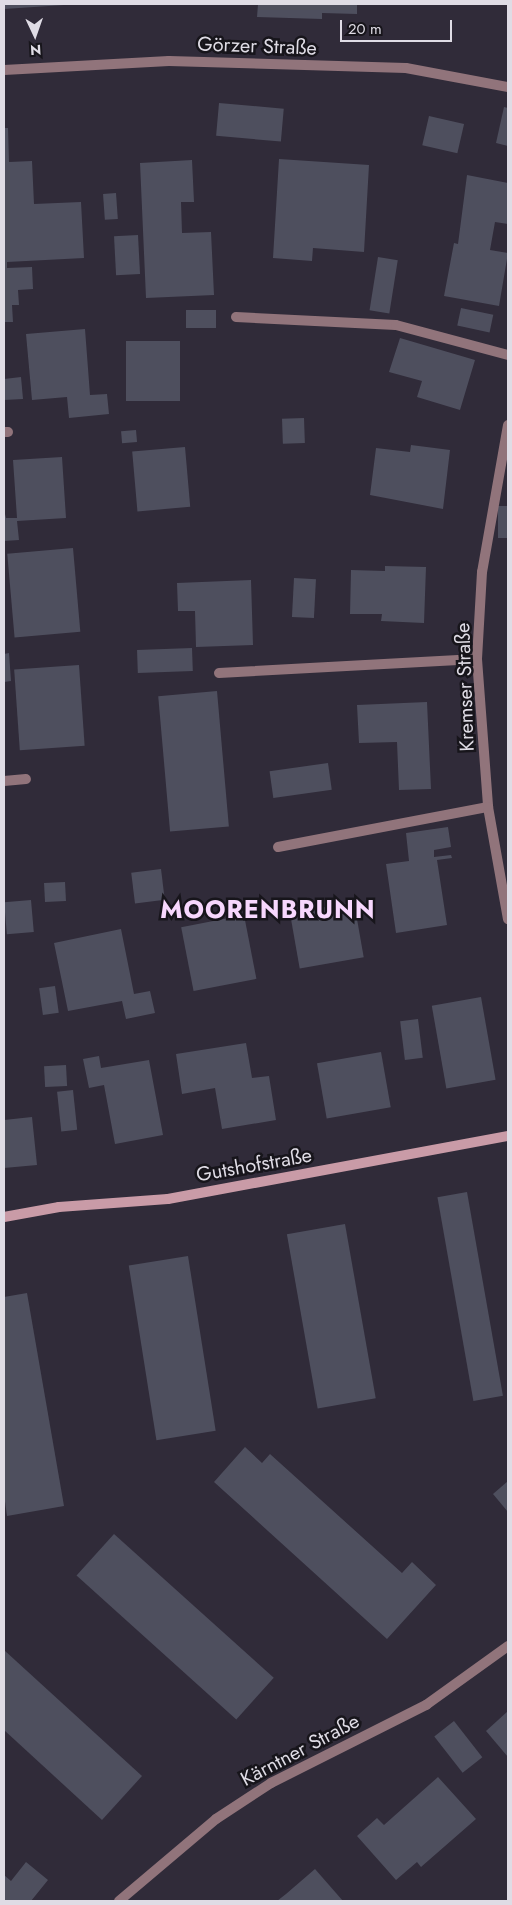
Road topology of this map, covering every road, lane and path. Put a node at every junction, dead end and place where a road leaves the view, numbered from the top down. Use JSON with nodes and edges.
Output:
{"nodes":[{"id":1,"x":4,"y":70,"type":"edge"},
{"id":2,"x":508,"y":87,"type":"edge"},
{"id":3,"x":236,"y":317,"type":"dead end"},
{"id":4,"x":508,"y":354,"type":"edge"},
{"id":5,"x":508,"y":425,"type":"edge"},
{"id":6,"x":477,"y":659,"type":"junction"},
{"id":7,"x":219,"y":673,"type":"dead end"},
{"id":8,"x":26,"y":779,"type":"dead end"},
{"id":9,"x":4,"y":781,"type":"edge"},
{"id":10,"x":488,"y":807,"type":"junction"},
{"id":11,"x":278,"y":847,"type":"dead end"},
{"id":12,"x":508,"y":919,"type":"edge"},
{"id":13,"x":508,"y":1136,"type":"edge"},
{"id":14,"x":4,"y":1217,"type":"edge"},
{"id":15,"x":508,"y":1646,"type":"edge"},
{"id":16,"x":120,"y":1901,"type":"edge"}],
"edges":[{"from":1,"to":2,"type":"street","name":"Görzer Straße"},
{"from":3,"to":4,"type":"street"},
{"from":5,"to":6,"type":"street","name":"Kremser Straße"},
{"from":6,"to":7,"type":"street"},
{"from":6,"to":10,"type":"street","name":"Kremser Straße"},
{"from":8,"to":9,"type":"street"},
{"from":10,"to":11,"type":"street"},
{"from":10,"to":12,"type":"street","name":"Kremser Straße"},
{"from":13,"to":14,"type":"street","name":"Gutshofstraße"},
{"from":15,"to":16,"type":"street","name":"Kärntner Straße"}]}
